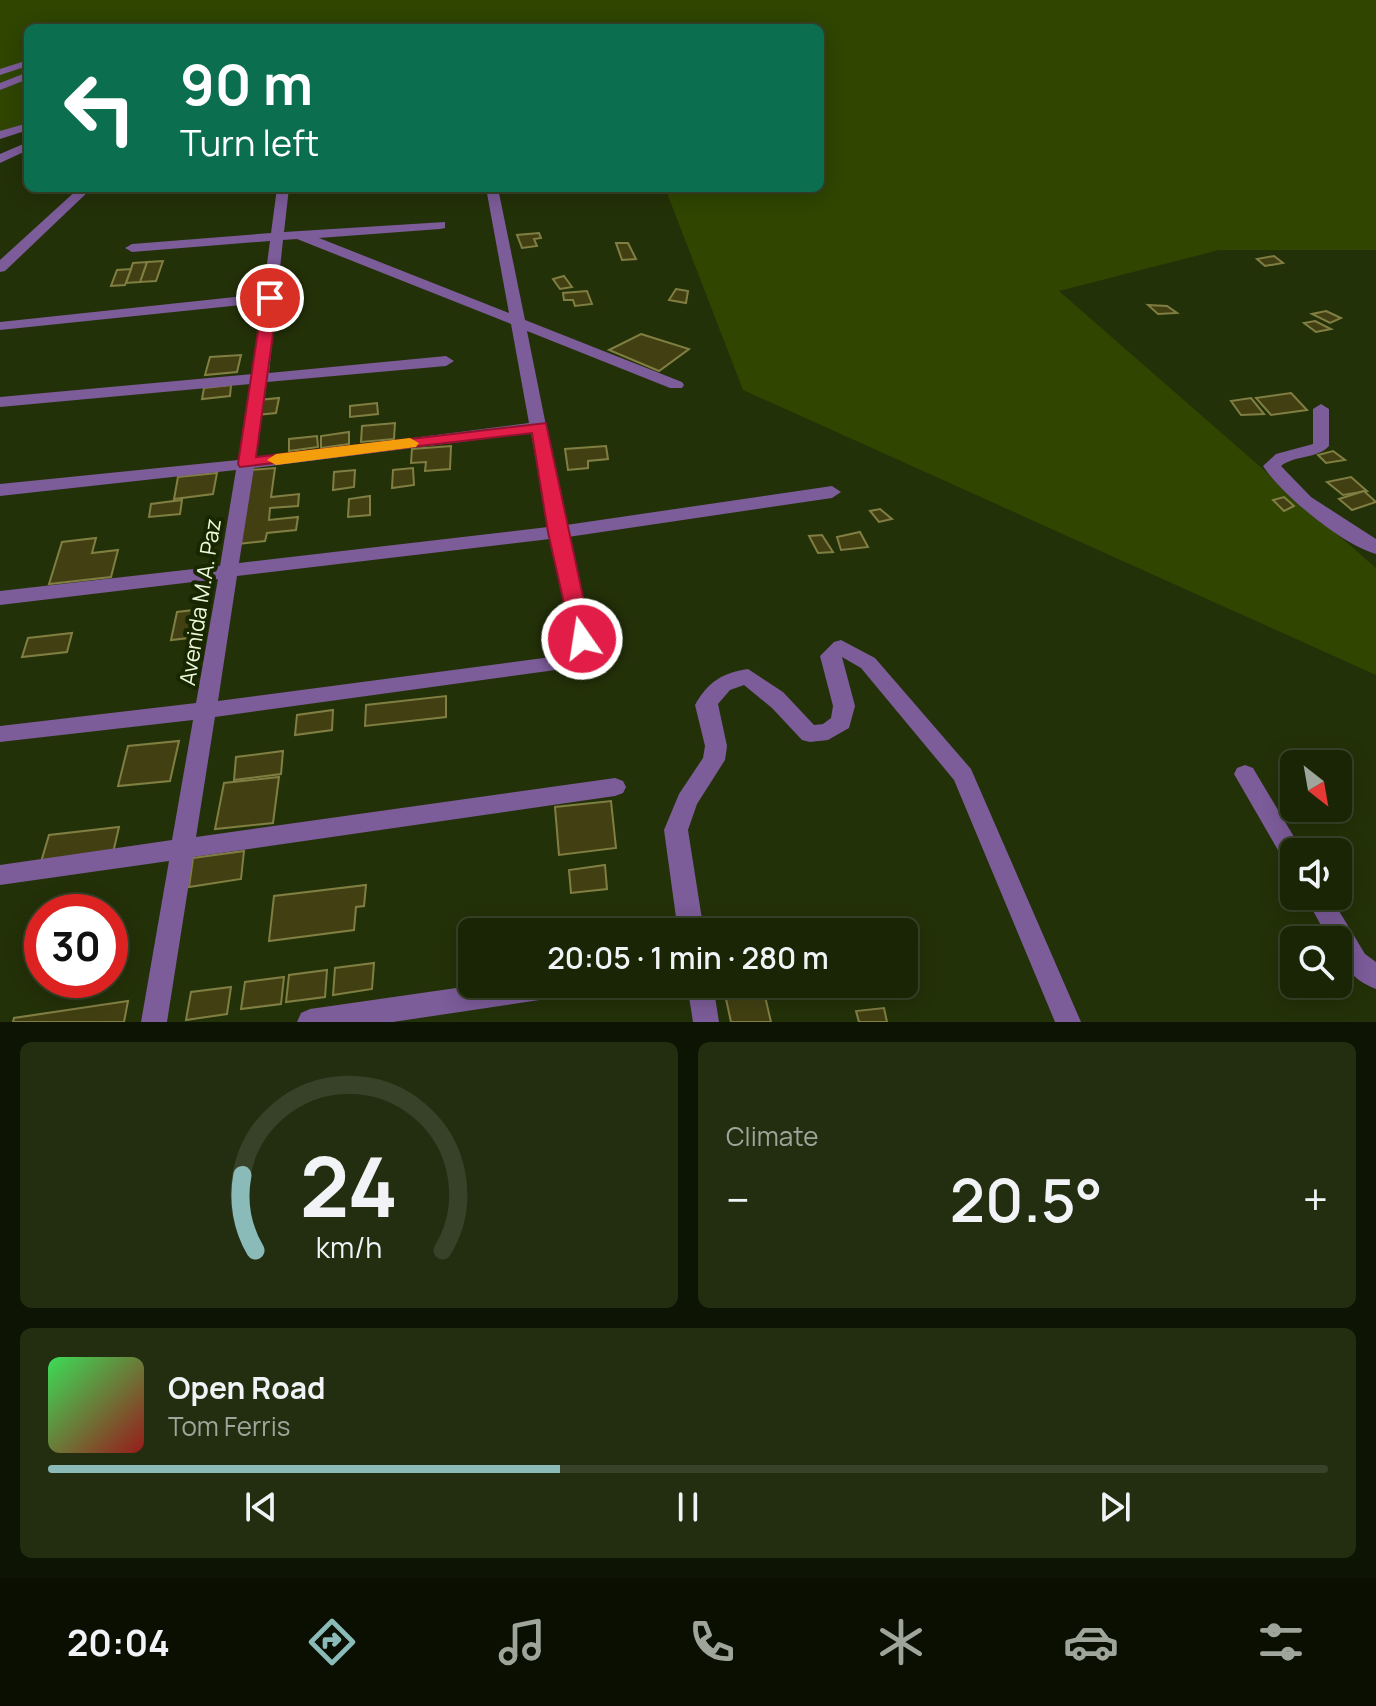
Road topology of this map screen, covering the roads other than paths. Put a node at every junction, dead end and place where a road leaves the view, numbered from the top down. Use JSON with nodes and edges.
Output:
{"nodes":[{"id":1,"x":24,"y":64,"type":"edge"},
{"id":2,"x":0,"y":72,"type":"edge"},
{"id":3,"x":24,"y":77,"type":"edge"},
{"id":4,"x":0,"y":87,"type":"edge"},
{"id":5,"x":24,"y":127,"type":"edge"},
{"id":6,"x":0,"y":135,"type":"edge"},
{"id":7,"x":24,"y":148,"type":"edge"},
{"id":8,"x":0,"y":159,"type":"edge"},
{"id":9,"x":82,"y":192,"type":"edge"},
{"id":10,"x":284,"y":192,"type":"edge"},
{"id":11,"x":493,"y":192,"type":"edge"},
{"id":12,"x":440,"y":225,"type":"dead end"},
{"id":13,"x":289,"y":235,"type":"junction"},
{"id":14,"x":132,"y":248,"type":"dead end"},
{"id":15,"x":0,"y":268,"type":"edge"},
{"id":16,"x":270,"y":298,"type":"junction"},
{"id":17,"x":520,"y":325,"type":"junction"},
{"id":18,"x":0,"y":326,"type":"edge"},
{"id":19,"x":446,"y":361,"type":"dead end"},
{"id":20,"x":260,"y":379,"type":"junction"},
{"id":21,"x":676,"y":385,"type":"dead end"},
{"id":22,"x":0,"y":402,"type":"edge"},
{"id":23,"x":1321,"y":409,"type":"dead end"},
{"id":24,"x":540,"y":427,"type":"junction"},
{"id":25,"x":247,"y":464,"type":"junction"},
{"id":26,"x":0,"y":490,"type":"edge"},
{"id":27,"x":832,"y":492,"type":"dead end"},
{"id":28,"x":558,"y":532,"type":"junction"},
{"id":29,"x":1376,"y":548,"type":"edge"},
{"id":30,"x":230,"y":573,"type":"junction"},
{"id":31,"x":0,"y":598,"type":"edge"},
{"id":32,"x":207,"y":710,"type":"junction"},
{"id":33,"x":0,"y":734,"type":"edge"},
{"id":34,"x":1245,"y":774,"type":"dead end"},
{"id":35,"x":615,"y":787,"type":"dead end"},
{"id":36,"x":1283,"y":838,"type":"edge"},
{"id":37,"x":184,"y":848,"type":"junction"},
{"id":38,"x":0,"y":875,"type":"edge"},
{"id":39,"x":1325,"y":910,"type":"edge"},
{"id":40,"x":689,"y":918,"type":"edge"},
{"id":41,"x":1376,"y":977,"type":"edge"},
{"id":42,"x":472,"y":998,"type":"edge"},
{"id":43,"x":702,"y":998,"type":"edge"},
{"id":44,"x":1068,"y":1020,"type":"edge"},
{"id":45,"x":154,"y":1022,"type":"edge"},
{"id":46,"x":310,"y":1022,"type":"edge"},
{"id":47,"x":706,"y":1022,"type":"edge"}],
"edges":[{"from":1,"to":2,"type":"street"},
{"from":3,"to":4,"type":"street"},
{"from":5,"to":6,"type":"street"},
{"from":7,"to":8,"type":"street"},
{"from":9,"to":15,"type":"street"},
{"from":10,"to":13,"type":"street","name":"Avenida M.A. Paz"},
{"from":11,"to":17,"type":"street"},
{"from":12,"to":13,"type":"street"},
{"from":13,"to":14,"type":"street"},
{"from":13,"to":16,"type":"street","name":"Avenida M.A. Paz"},
{"from":13,"to":17,"type":"street"},
{"from":16,"to":18,"type":"street"},
{"from":16,"to":20,"type":"street","name":"Avenida M.A. Paz"},
{"from":17,"to":21,"type":"street"},
{"from":17,"to":24,"type":"street"},
{"from":19,"to":20,"type":"street"},
{"from":20,"to":22,"type":"street"},
{"from":20,"to":25,"type":"street","name":"Avenida M.A. Paz"},
{"from":23,"to":29,"type":"street"},
{"from":24,"to":25,"type":"street"},
{"from":24,"to":28,"type":"street"},
{"from":25,"to":26,"type":"street"},
{"from":25,"to":30,"type":"street","name":"Avenida M.A. Paz"},
{"from":27,"to":28,"type":"street"},
{"from":28,"to":30,"type":"street"},
{"from":28,"to":32,"type":"street"},
{"from":30,"to":31,"type":"street"},
{"from":30,"to":32,"type":"street","name":"Avenida M.A. Paz"},
{"from":32,"to":33,"type":"street"},
{"from":32,"to":37,"type":"street","name":"Avenida M.A. Paz"},
{"from":34,"to":36,"type":"street"},
{"from":35,"to":37,"type":"street"},
{"from":37,"to":38,"type":"street"},
{"from":37,"to":45,"type":"street","name":"Avenida M.A. Paz"},
{"from":39,"to":41,"type":"street"},
{"from":40,"to":44,"type":"street"},
{"from":42,"to":46,"type":"street"},
{"from":43,"to":47,"type":"street"}]}
